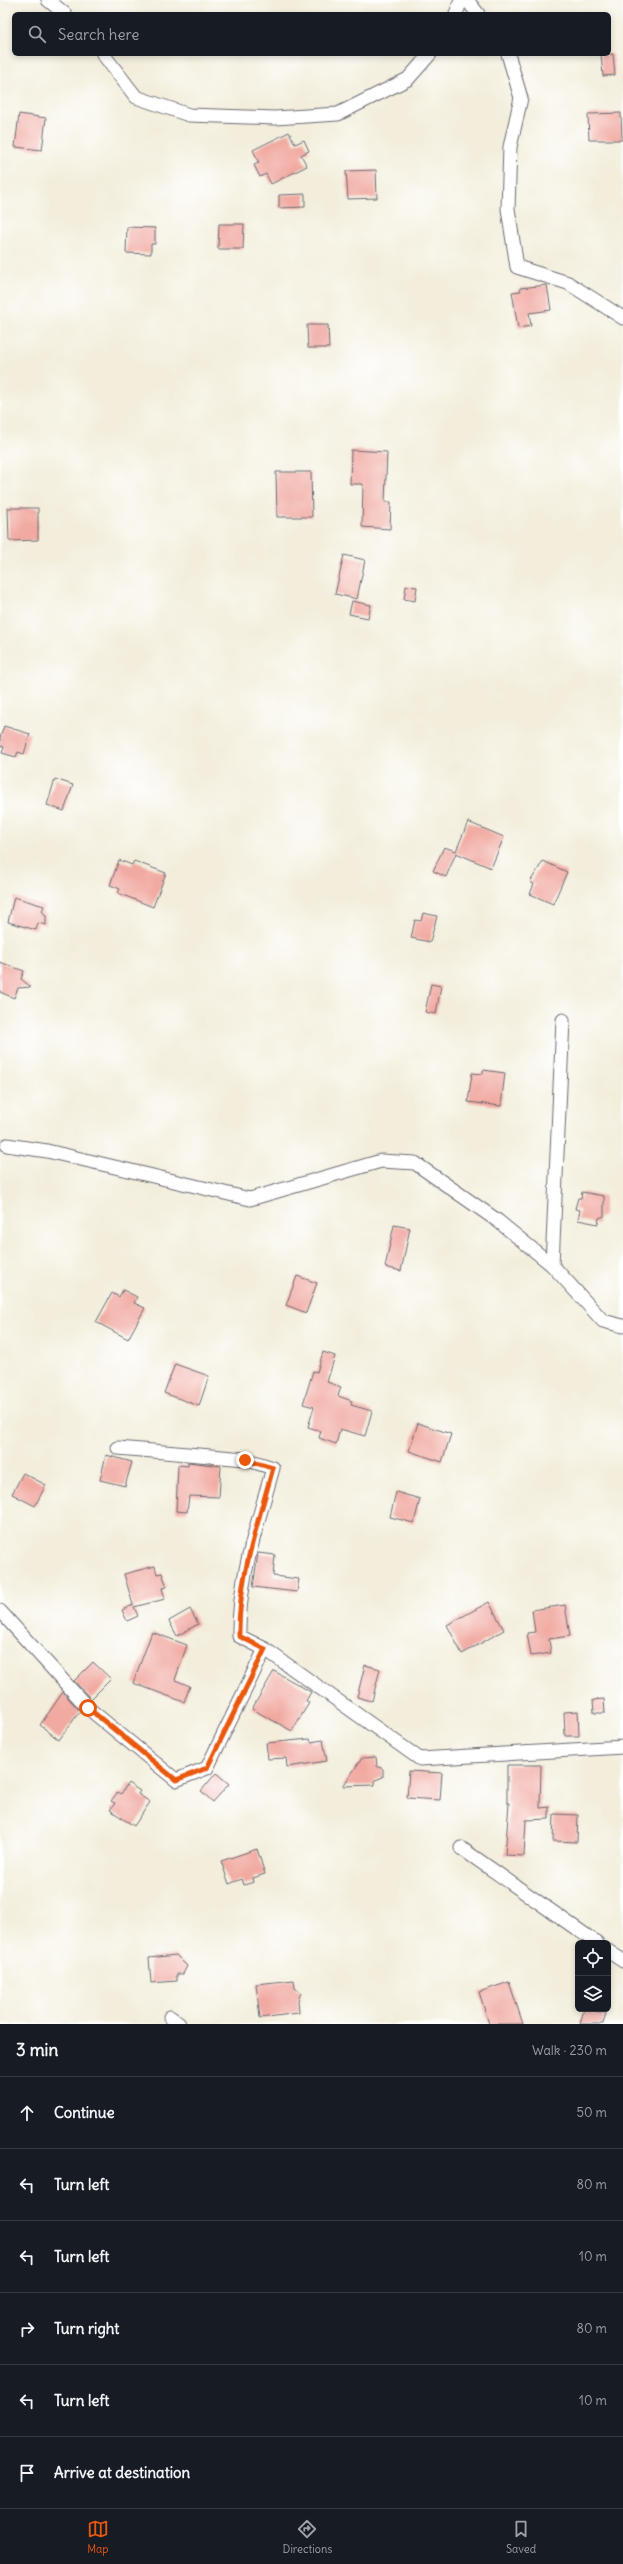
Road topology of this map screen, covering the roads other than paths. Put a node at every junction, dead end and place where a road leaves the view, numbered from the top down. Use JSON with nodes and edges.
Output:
{"nodes":[{"id":1,"x":48,"y":0,"type":"edge"},
{"id":2,"x":461,"y":0,"type":"edge"},
{"id":3,"x":467,"y":0,"type":"edge"},
{"id":4,"x":63,"y":12,"type":"edge"},
{"id":5,"x":457,"y":12,"type":"edge"},
{"id":6,"x":476,"y":12,"type":"edge"},
{"id":7,"x":105,"y":56,"type":"edge"},
{"id":8,"x":428,"y":56,"type":"edge"},
{"id":9,"x":509,"y":56,"type":"edge"},
{"id":10,"x":623,"y":318,"type":"edge"},
{"id":11,"x":563,"y":1020,"type":"dead end"},
{"id":12,"x":7,"y":1145,"type":"dead end"},
{"id":13,"x":552,"y":1265,"type":"junction"},
{"id":14,"x":623,"y":1326,"type":"edge"},
{"id":15,"x":118,"y":1448,"type":"dead end"},
{"id":16,"x":0,"y":1611,"type":"edge"},
{"id":17,"x":265,"y":1649,"type":"junction"},
{"id":18,"x":623,"y":1747,"type":"edge"},
{"id":19,"x":461,"y":1848,"type":"dead end"},
{"id":20,"x":593,"y":1940,"type":"edge"},
{"id":21,"x":611,"y":1953,"type":"edge"},
{"id":22,"x":623,"y":1961,"type":"edge"}],
"edges":[{"from":1,"to":4,"type":"street"},
{"from":2,"to":5,"type":"street"},
{"from":3,"to":6,"type":"street"},
{"from":7,"to":8,"type":"street"},
{"from":9,"to":10,"type":"street"},
{"from":11,"to":13,"type":"street"},
{"from":12,"to":13,"type":"street"},
{"from":13,"to":14,"type":"street"},
{"from":15,"to":17,"type":"street"},
{"from":16,"to":17,"type":"street"},
{"from":17,"to":18,"type":"street"},
{"from":19,"to":20,"type":"street"},
{"from":21,"to":22,"type":"street"}]}
